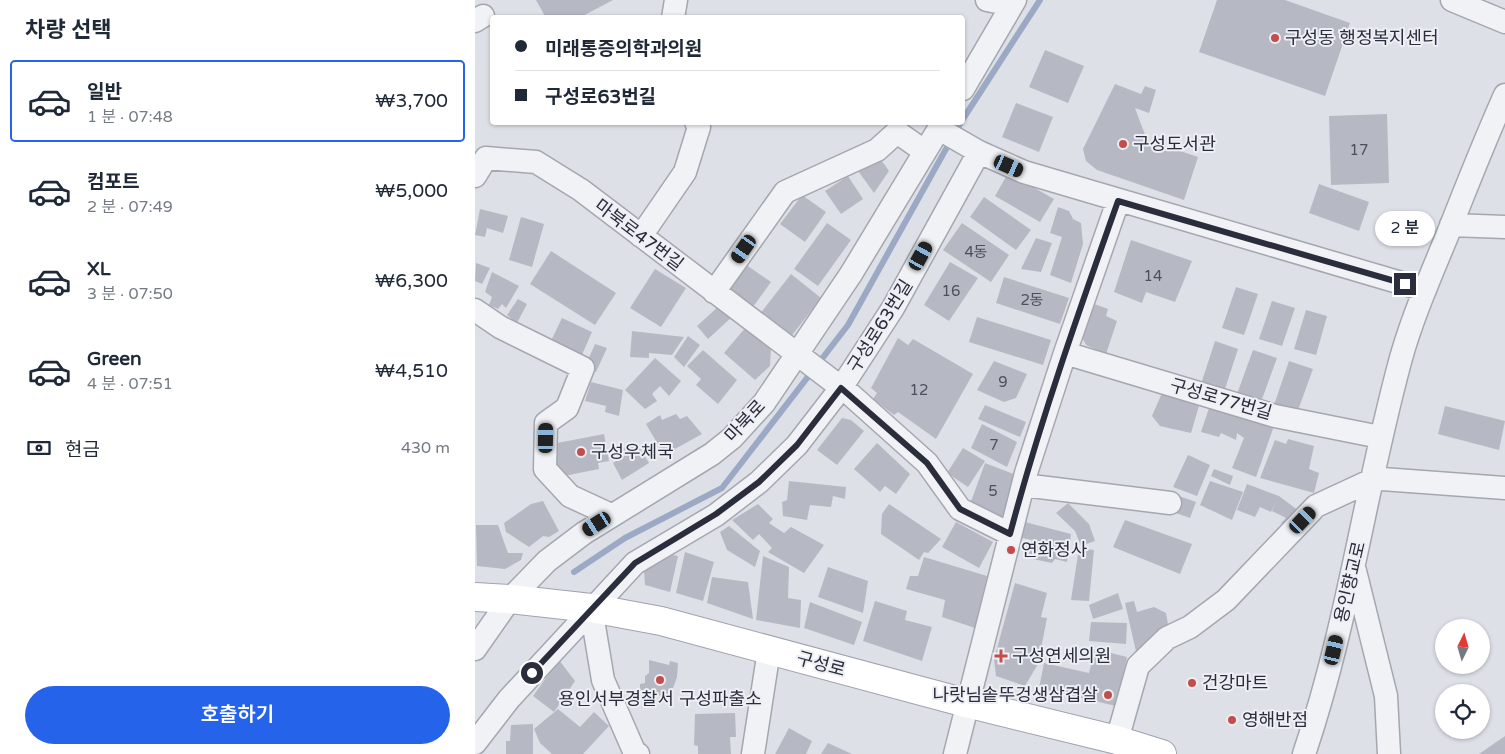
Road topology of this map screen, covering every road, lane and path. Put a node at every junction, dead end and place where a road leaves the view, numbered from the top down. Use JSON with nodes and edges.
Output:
{"nodes":[{"id":1,"x":676,"y":0,"type":"edge"},
{"id":2,"x":987,"y":0,"type":"edge"},
{"id":3,"x":1452,"y":0,"type":"edge"},
{"id":4,"x":1013,"y":3,"type":"edge"},
{"id":5,"x":674,"y":15,"type":"edge"},
{"id":6,"x":1505,"y":22,"type":"edge"},
{"id":7,"x":965,"y":86,"type":"edge"},
{"id":8,"x":1505,"y":95,"type":"edge"},
{"id":9,"x":698,"y":125,"type":"edge"},
{"id":10,"x":941,"y":126,"type":"edge"},
{"id":11,"x":889,"y":127,"type":"edge"},
{"id":12,"x":925,"y":151,"type":"junction"},
{"id":13,"x":977,"y":151,"type":"junction"},
{"id":14,"x":475,"y":176,"type":"edge"},
{"id":15,"x":1118,"y":201,"type":"junction"},
{"id":16,"x":1451,"y":225,"type":"junction"},
{"id":17,"x":1505,"y":227,"type":"edge"},
{"id":18,"x":641,"y":236,"type":"junction"},
{"id":19,"x":1425,"y":290,"type":"junction"},
{"id":20,"x":714,"y":292,"type":"junction"},
{"id":21,"x":475,"y":310,"type":"edge"},
{"id":22,"x":1065,"y":353,"type":"junction"},
{"id":23,"x":797,"y":355,"type":"junction"},
{"id":24,"x":841,"y":388,"type":"junction"},
{"id":25,"x":1380,"y":438,"type":"junction"},
{"id":26,"x":1370,"y":481,"type":"junction"},
{"id":27,"x":1023,"y":486,"type":"junction"},
{"id":28,"x":1505,"y":488,"type":"edge"},
{"id":29,"x":1170,"y":503,"type":"dead end"},
{"id":30,"x":611,"y":515,"type":"junction"},
{"id":31,"x":1010,"y":534,"type":"junction"},
{"id":32,"x":1354,"y":567,"type":"junction"},
{"id":33,"x":475,"y":598,"type":"edge"},
{"id":34,"x":510,"y":599,"type":"junction"},
{"id":35,"x":591,"y":608,"type":"junction"},
{"id":36,"x":475,"y":649,"type":"edge"},
{"id":37,"x":769,"y":650,"type":"junction"},
{"id":38,"x":966,"y":703,"type":"junction"},
{"id":39,"x":1117,"y":740,"type":"junction"},
{"id":40,"x":475,"y":743,"type":"edge"},
{"id":41,"x":638,"y":754,"type":"edge"},
{"id":42,"x":753,"y":754,"type":"edge"},
{"id":43,"x":955,"y":754,"type":"edge"},
{"id":44,"x":1161,"y":754,"type":"edge"},
{"id":45,"x":1304,"y":754,"type":"edge"},
{"id":46,"x":1389,"y":754,"type":"edge"}],
"edges":[{"from":1,"to":5,"type":"street"},
{"from":2,"to":4,"type":"street"},
{"from":3,"to":6,"type":"street"},
{"from":4,"to":7,"type":"street"},
{"from":8,"to":16,"type":"street","name":"용인향교로"},
{"from":9,"to":18,"type":"street"},
{"from":10,"to":12,"type":"street","name":"마북로"},
{"from":10,"to":13,"type":"street"},
{"from":11,"to":12,"type":"street"},
{"from":11,"to":20,"type":"street"},
{"from":12,"to":23,"type":"street","name":"마북로"},
{"from":13,"to":15,"type":"street"},
{"from":13,"to":24,"type":"street","name":"구성로63번길"},
{"from":14,"to":18,"type":"street","name":"마북로47번길"},
{"from":15,"to":19,"type":"street"},
{"from":15,"to":22,"type":"street"},
{"from":16,"to":17,"type":"street"},
{"from":16,"to":19,"type":"street","name":"용인향교로"},
{"from":18,"to":20,"type":"street","name":"마북로47번길"},
{"from":19,"to":25,"type":"street","name":"용인향교로"},
{"from":20,"to":23,"type":"street","name":"마북로47번길"},
{"from":21,"to":30,"type":"street"},
{"from":22,"to":25,"type":"street","name":"구성로77번길"},
{"from":22,"to":27,"type":"street"},
{"from":23,"to":24,"type":"street"},
{"from":23,"to":30,"type":"street","name":"마북로"},
{"from":24,"to":31,"type":"street"},
{"from":24,"to":35,"type":"street","name":"구성로63번길"},
{"from":25,"to":26,"type":"street","name":"용인향교로"},
{"from":26,"to":28,"type":"street"},
{"from":26,"to":32,"type":"street","name":"용인향교로"},
{"from":26,"to":39,"type":"street"},
{"from":27,"to":29,"type":"street"},
{"from":27,"to":31,"type":"street"},
{"from":30,"to":34,"type":"street","name":"마북로"},
{"from":31,"to":38,"type":"street"},
{"from":32,"to":45,"type":"street","name":"용인향교로"},
{"from":32,"to":46,"type":"street"},
{"from":33,"to":34,"type":"main road","name":"구성로"},
{"from":34,"to":35,"type":"main road","name":"구성로"},
{"from":34,"to":36,"type":"street","name":"마북로"},
{"from":35,"to":37,"type":"main road","name":"구성로"},
{"from":35,"to":40,"type":"street","name":"구성로63번길"},
{"from":35,"to":41,"type":"street"},
{"from":37,"to":38,"type":"main road","name":"구성로"},
{"from":37,"to":42,"type":"street"},
{"from":38,"to":39,"type":"main road","name":"구성로"},
{"from":38,"to":43,"type":"street"},
{"from":39,"to":44,"type":"main road","name":"구성로"}]}
